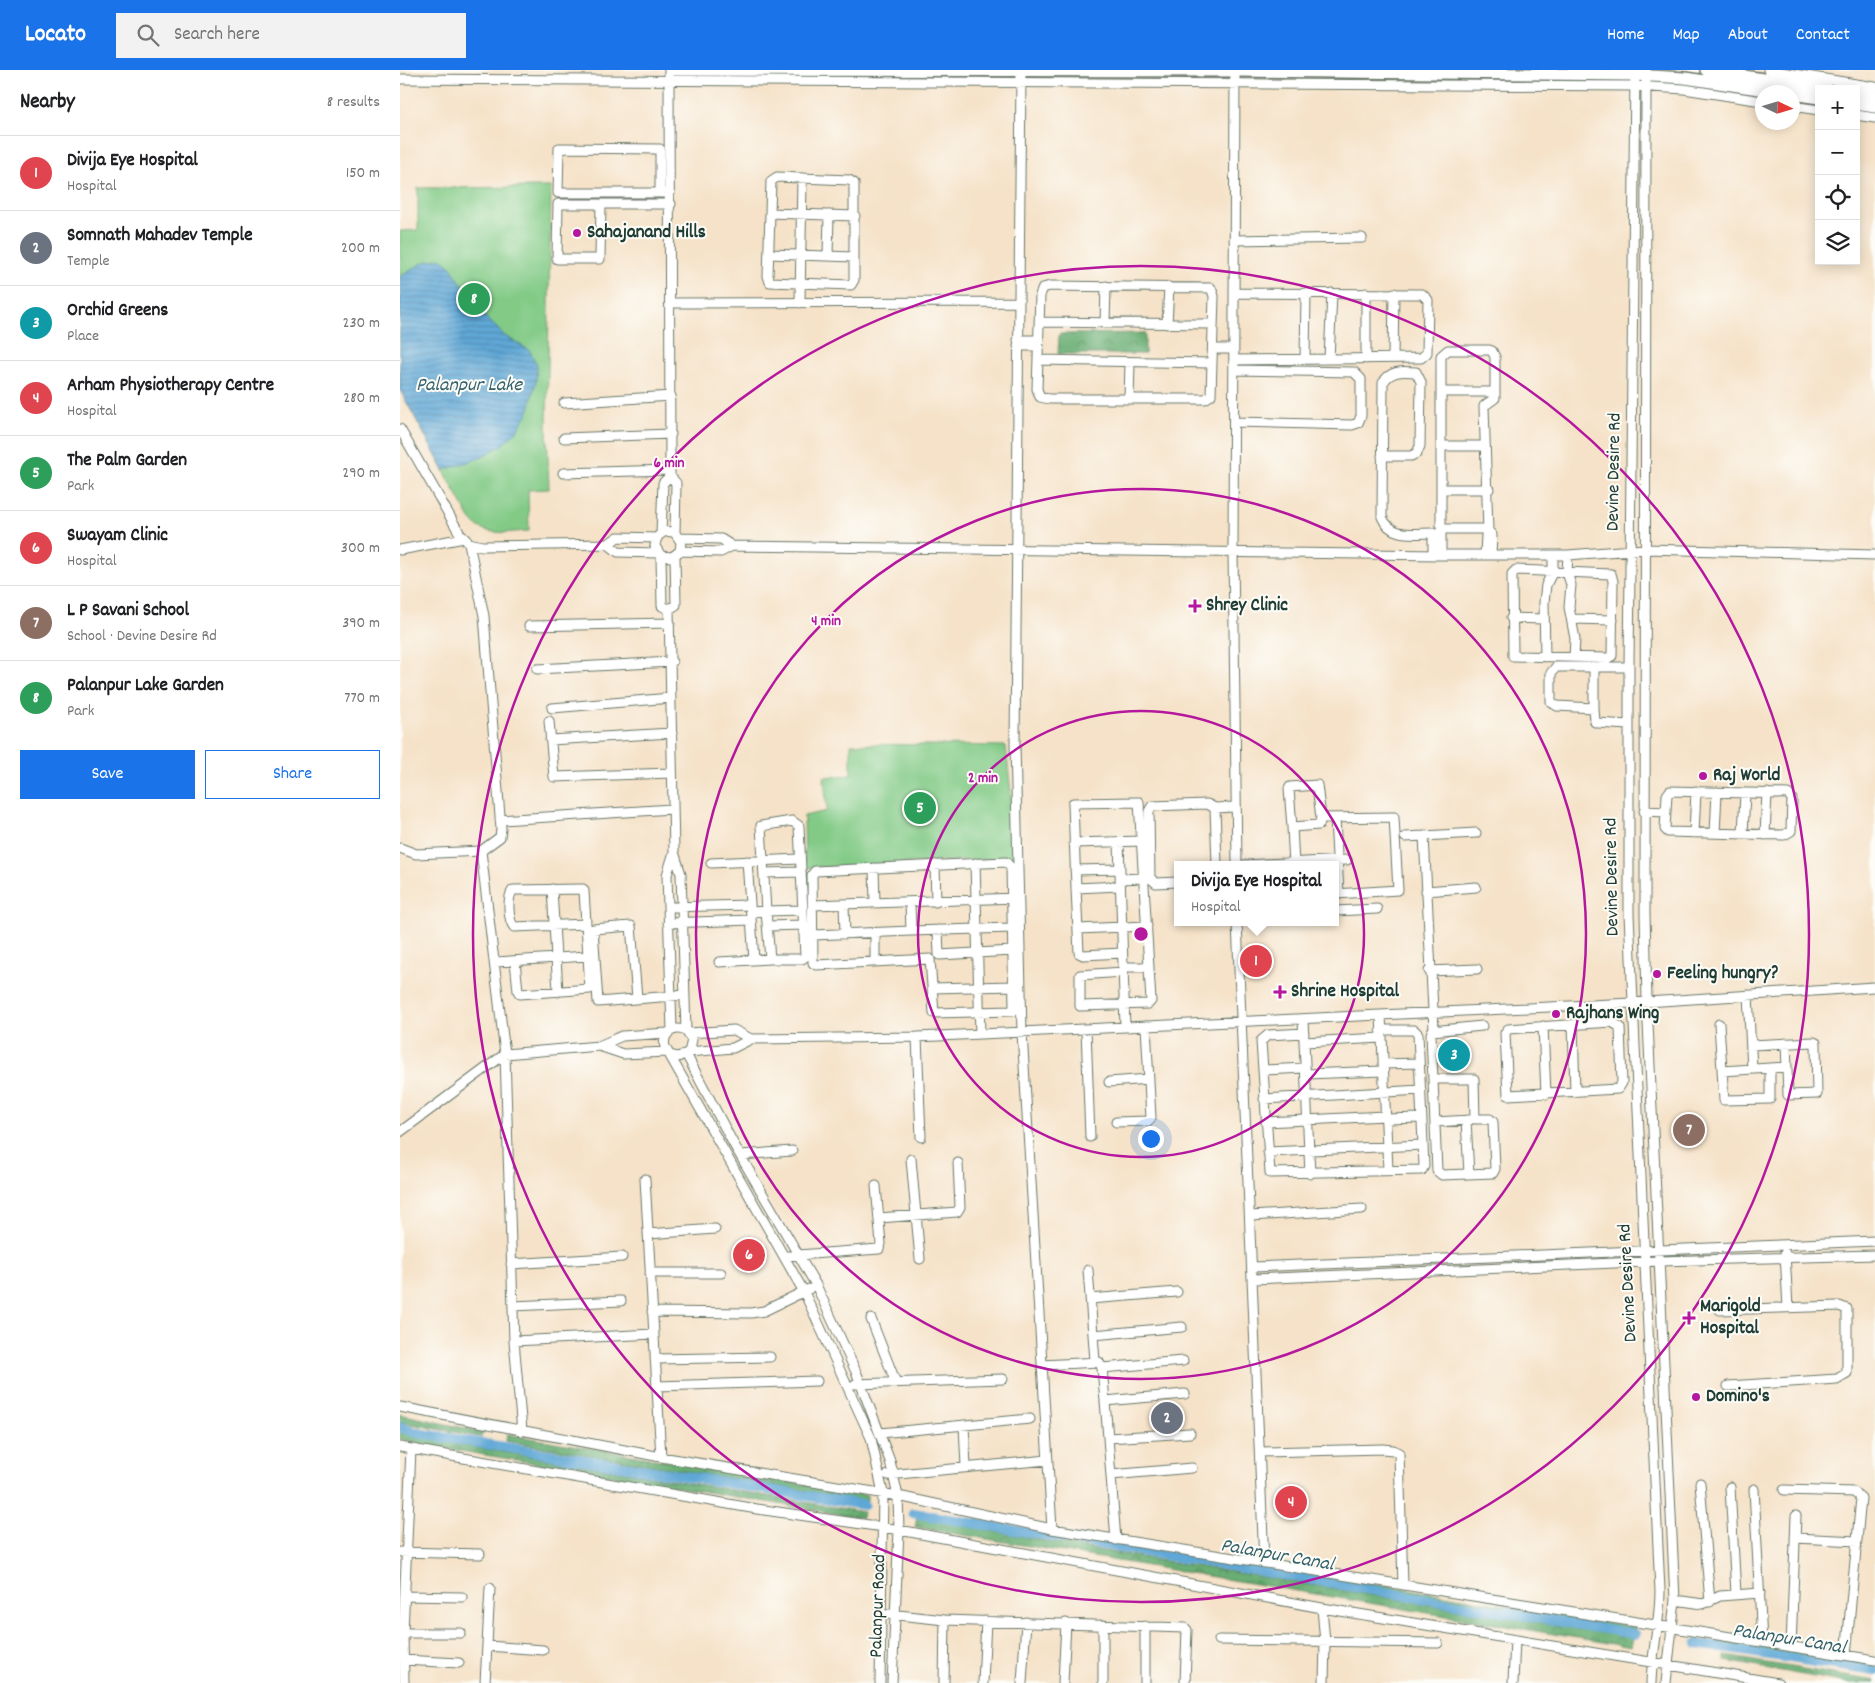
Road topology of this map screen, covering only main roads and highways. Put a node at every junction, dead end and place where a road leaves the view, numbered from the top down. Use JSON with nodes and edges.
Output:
{"nodes":[{"id":1,"x":1706,"y":70,"type":"edge"},
{"id":2,"x":1235,"y":71,"type":"edge"},
{"id":3,"x":675,"y":74,"type":"edge"},
{"id":4,"x":1641,"y":77,"type":"edge"},
{"id":5,"x":1815,"y":87,"type":"edge"},
{"id":6,"x":1755,"y":88,"type":"edge"},
{"id":7,"x":1860,"y":94,"type":"edge"},
{"id":8,"x":1800,"y":95,"type":"edge"},
{"id":9,"x":1875,"y":96,"type":"edge"},
{"id":10,"x":1815,"y":97,"type":"edge"},
{"id":11,"x":1860,"y":105,"type":"edge"},
{"id":12,"x":1875,"y":107,"type":"edge"}],
"edges":[{"from":1,"to":5,"type":"main road"},
{"from":2,"to":3,"type":"main road"},
{"from":2,"to":4,"type":"main road"},
{"from":4,"to":6,"type":"main road"},
{"from":7,"to":9,"type":"main road"},
{"from":8,"to":10,"type":"main road"},
{"from":11,"to":12,"type":"main road"}]}
